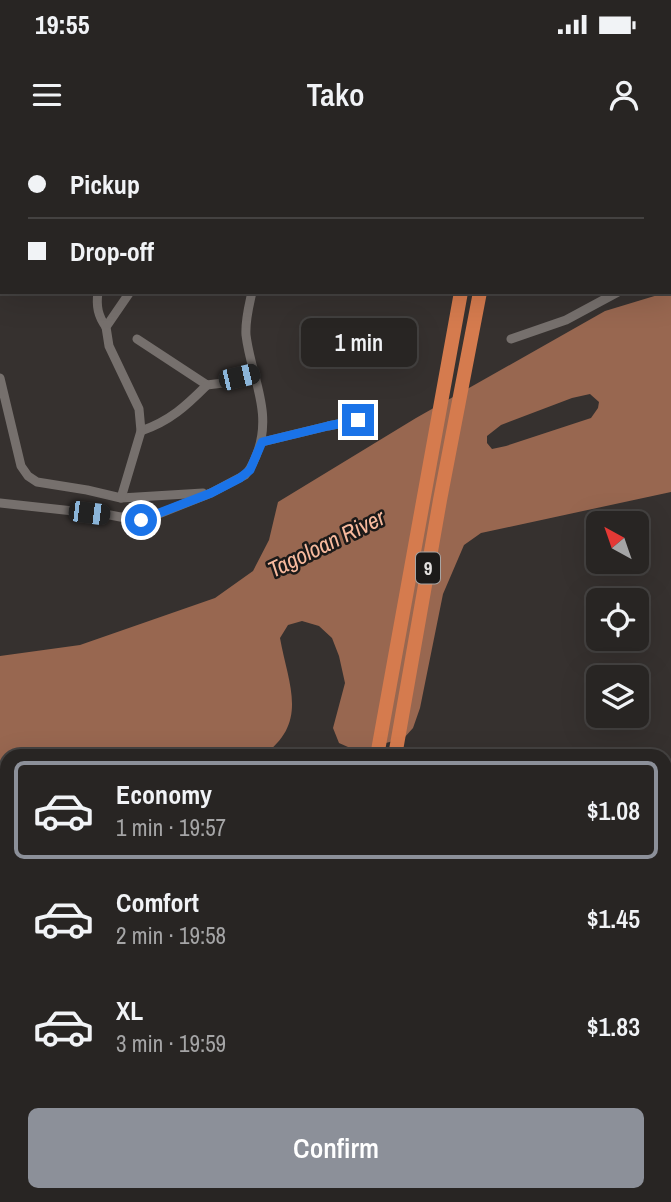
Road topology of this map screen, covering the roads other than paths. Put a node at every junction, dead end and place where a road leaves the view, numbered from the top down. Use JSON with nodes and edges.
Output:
{"nodes":[{"id":1,"x":98,"y":294,"type":"edge"},
{"id":2,"x":129,"y":294,"type":"edge"},
{"id":3,"x":252,"y":294,"type":"edge"},
{"id":4,"x":461,"y":294,"type":"edge"},
{"id":5,"x":480,"y":294,"type":"edge"},
{"id":6,"x":614,"y":294,"type":"edge"},
{"id":7,"x":106,"y":327,"type":"junction"},
{"id":8,"x":511,"y":338,"type":"dead end"},
{"id":9,"x":137,"y":339,"type":"dead end"},
{"id":10,"x":255,"y":373,"type":"junction"},
{"id":11,"x":0,"y":378,"type":"edge"},
{"id":12,"x":207,"y":385,"type":"junction"},
{"id":13,"x":358,"y":420,"type":"dead end"},
{"id":14,"x":141,"y":431,"type":"junction"},
{"id":15,"x":262,"y":442,"type":"junction"},
{"id":16,"x":211,"y":493,"type":"junction"},
{"id":17,"x":121,"y":498,"type":"junction"},
{"id":18,"x":0,"y":503,"type":"edge"},
{"id":19,"x":378,"y":749,"type":"edge"},
{"id":20,"x":396,"y":749,"type":"edge"}],
"edges":[{"from":1,"to":7,"type":"street"},
{"from":2,"to":7,"type":"street"},
{"from":3,"to":10,"type":"street"},
{"from":4,"to":19,"type":"highway","number":"9"},
{"from":5,"to":20,"type":"highway","number":"9"},
{"from":6,"to":8,"type":"street"},
{"from":7,"to":14,"type":"street"},
{"from":9,"to":12,"type":"street"},
{"from":10,"to":12,"type":"street"},
{"from":10,"to":15,"type":"street"},
{"from":11,"to":17,"type":"street"},
{"from":12,"to":14,"type":"street"},
{"from":13,"to":15,"type":"street"},
{"from":14,"to":17,"type":"street"},
{"from":15,"to":16,"type":"street"},
{"from":16,"to":17,"type":"street"},
{"from":16,"to":18,"type":"street"}]}
